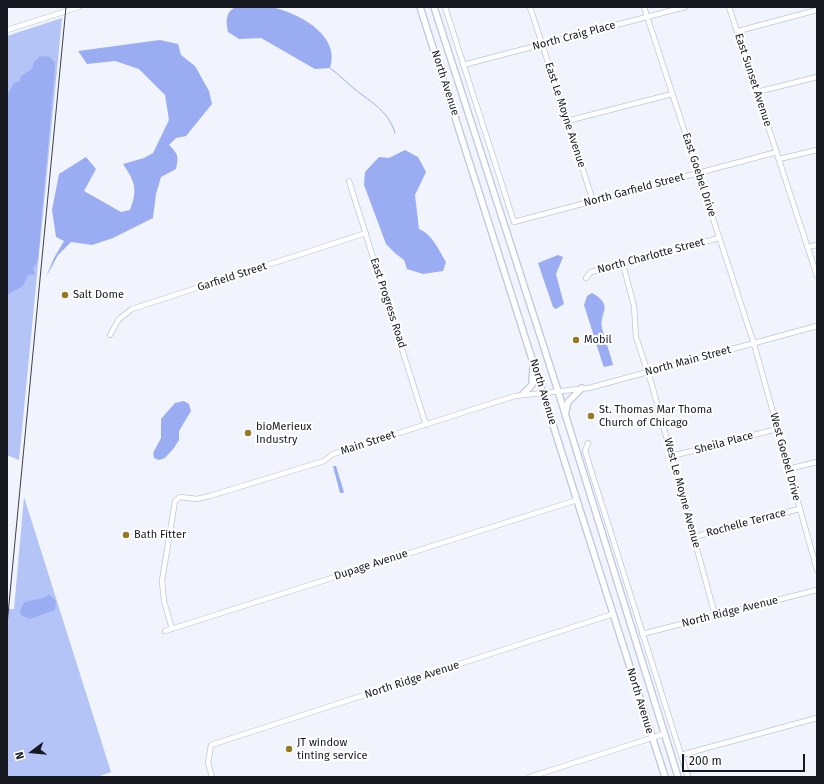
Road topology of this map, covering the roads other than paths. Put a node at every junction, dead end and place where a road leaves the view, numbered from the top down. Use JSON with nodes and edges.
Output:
{"nodes":[{"id":1,"x":80,"y":7,"type":"edge"},
{"id":2,"x":420,"y":7,"type":"edge"},
{"id":3,"x":434,"y":7,"type":"edge"},
{"id":4,"x":445,"y":7,"type":"edge"},
{"id":5,"x":530,"y":7,"type":"edge"},
{"id":6,"x":644,"y":7,"type":"edge"},
{"id":7,"x":685,"y":7,"type":"edge"},
{"id":8,"x":729,"y":7,"type":"edge"},
{"id":9,"x":817,"y":10,"type":"edge"},
{"id":10,"x":647,"y":17,"type":"junction"},
{"id":11,"x":7,"y":30,"type":"edge"},
{"id":12,"x":738,"y":31,"type":"junction"},
{"id":13,"x":542,"y":45,"type":"junction"},
{"id":14,"x":463,"y":65,"type":"junction"},
{"id":15,"x":817,"y":77,"type":"edge"},
{"id":16,"x":757,"y":92,"type":"junction"},
{"id":17,"x":672,"y":94,"type":"junction"},
{"id":18,"x":567,"y":121,"type":"junction"},
{"id":19,"x":817,"y":150,"type":"edge"},
{"id":20,"x":777,"y":152,"type":"junction"},
{"id":21,"x":779,"y":159,"type":"junction"},
{"id":22,"x":698,"y":173,"type":"junction"},
{"id":23,"x":349,"y":181,"type":"dead end"},
{"id":24,"x":593,"y":201,"type":"junction"},
{"id":25,"x":514,"y":222,"type":"joint"},
{"id":26,"x":366,"y":233,"type":"junction"},
{"id":27,"x":719,"y":238,"type":"junction"},
{"id":28,"x":817,"y":244,"type":"edge"},
{"id":29,"x":807,"y":247,"type":"junction"},
{"id":30,"x":623,"y":264,"type":"junction"},
{"id":31,"x":817,"y":276,"type":"edge"},
{"id":32,"x":586,"y":278,"type":"dead end"},
{"id":33,"x":817,"y":326,"type":"edge"},
{"id":34,"x":110,"y":334,"type":"dead end"},
{"id":35,"x":754,"y":344,"type":"junction"},
{"id":36,"x":534,"y":362,"type":"junction"},
{"id":37,"x":648,"y":372,"type":"junction"},
{"id":38,"x":582,"y":388,"type":"junction"},
{"id":39,"x":558,"y":391,"type":"junction"},
{"id":40,"x":543,"y":392,"type":"junction"},
{"id":41,"x":523,"y":394,"type":"junction"},
{"id":42,"x":565,"y":415,"type":"junction"},
{"id":43,"x":426,"y":425,"type":"junction"},
{"id":44,"x":777,"y":429,"type":"junction"},
{"id":45,"x":588,"y":443,"type":"dead end"},
{"id":46,"x":672,"y":456,"type":"junction"},
{"id":47,"x":817,"y":462,"type":"edge"},
{"id":48,"x":788,"y":470,"type":"junction"},
{"id":49,"x":577,"y":500,"type":"junction"},
{"id":50,"x":799,"y":509,"type":"junction"},
{"id":51,"x":694,"y":537,"type":"junction"},
{"id":52,"x":817,"y":570,"type":"edge"},
{"id":53,"x":817,"y":590,"type":"edge"},
{"id":54,"x":613,"y":614,"type":"junction"},
{"id":55,"x":715,"y":615,"type":"junction"},
{"id":56,"x":172,"y":629,"type":"junction"},
{"id":57,"x":165,"y":631,"type":"dead end"},
{"id":58,"x":642,"y":634,"type":"junction"},
{"id":59,"x":817,"y":718,"type":"edge"},
{"id":60,"x":664,"y":734,"type":"junction"},
{"id":61,"x":652,"y":737,"type":"junction"},
{"id":62,"x":681,"y":755,"type":"junction"},
{"id":63,"x":212,"y":777,"type":"edge"},
{"id":64,"x":530,"y":777,"type":"edge"},
{"id":65,"x":665,"y":777,"type":"edge"},
{"id":66,"x":678,"y":777,"type":"edge"},
{"id":67,"x":688,"y":777,"type":"edge"}],
"edges":[{"from":1,"to":11,"type":"street"},
{"from":2,"to":36,"type":"main road","name":"North Avenue"},
{"from":3,"to":39,"type":"main road","name":"North Avenue"},
{"from":4,"to":14,"type":"street","name":"North Avenue"},
{"from":5,"to":13,"type":"street","name":"East Le Moyne Avenue"},
{"from":6,"to":10,"type":"street","name":"East Goebel Drive"},
{"from":7,"to":10,"type":"street","name":"North Craig Place"},
{"from":8,"to":12,"type":"street","name":"East Sunset Avenue"},
{"from":9,"to":12,"type":"street"},
{"from":10,"to":13,"type":"street","name":"North Craig Place"},
{"from":10,"to":17,"type":"street","name":"East Goebel Drive"},
{"from":12,"to":16,"type":"street","name":"East Sunset Avenue"},
{"from":13,"to":14,"type":"street","name":"North Craig Place"},
{"from":13,"to":18,"type":"street","name":"East Le Moyne Avenue"},
{"from":14,"to":25,"type":"street","name":"North Avenue"},
{"from":15,"to":16,"type":"street"},
{"from":16,"to":20,"type":"street","name":"East Sunset Avenue"},
{"from":17,"to":18,"type":"street"},
{"from":17,"to":22,"type":"street","name":"East Goebel Drive"},
{"from":18,"to":24,"type":"street","name":"East Le Moyne Avenue"},
{"from":19,"to":21,"type":"street"},
{"from":20,"to":21,"type":"street","name":"East Sunset Avenue"},
{"from":20,"to":22,"type":"street","name":"North Garfield Street"},
{"from":21,"to":29,"type":"street"},
{"from":22,"to":24,"type":"street","name":"North Garfield Street"},
{"from":22,"to":27,"type":"street","name":"East Goebel Drive"},
{"from":23,"to":26,"type":"street","name":"East Progress Road"},
{"from":24,"to":25,"type":"street","name":"North Garfield Street"},
{"from":26,"to":34,"type":"street","name":"Garfield Street"},
{"from":26,"to":43,"type":"street","name":"East Progress Road"},
{"from":27,"to":30,"type":"street","name":"North Charlotte Street"},
{"from":27,"to":35,"type":"street","name":"East Goebel Drive"},
{"from":28,"to":29,"type":"street"},
{"from":29,"to":31,"type":"street"},
{"from":30,"to":32,"type":"street","name":"North Charlotte Street"},
{"from":30,"to":37,"type":"street"},
{"from":33,"to":35,"type":"street","name":"North Main Street"},
{"from":35,"to":37,"type":"street","name":"North Main Street"},
{"from":35,"to":44,"type":"street","name":"West Goebel Drive"},
{"from":36,"to":40,"type":"main road","name":"North Avenue"},
{"from":36,"to":41,"type":"main road"},
{"from":37,"to":38,"type":"street","name":"North Main Street"},
{"from":37,"to":46,"type":"street","name":"West Le Moyne Avenue"},
{"from":38,"to":39,"type":"street","name":"North Main Street"},
{"from":38,"to":42,"type":"main road"},
{"from":39,"to":40,"type":"street","name":"Main Street"},
{"from":39,"to":42,"type":"main road","name":"North Avenue"},
{"from":40,"to":41,"type":"street","name":"Main Street"},
{"from":40,"to":49,"type":"main road","name":"North Avenue"},
{"from":41,"to":43,"type":"street","name":"Main Street"},
{"from":42,"to":60,"type":"main road","name":"North Avenue"},
{"from":43,"to":56,"type":"street","name":"Main Street"},
{"from":44,"to":46,"type":"street","name":"Sheila Place"},
{"from":44,"to":48,"type":"street","name":"West Goebel Drive"},
{"from":45,"to":58,"type":"street","name":"North Avenue"},
{"from":46,"to":51,"type":"street","name":"West Le Moyne Avenue"},
{"from":47,"to":48,"type":"street"},
{"from":48,"to":50,"type":"street","name":"West Goebel Drive"},
{"from":49,"to":54,"type":"main road","name":"North Avenue"},
{"from":49,"to":56,"type":"street","name":"Dupage Avenue"},
{"from":50,"to":51,"type":"street","name":"Rochelle Terrace"},
{"from":50,"to":52,"type":"street","name":"West Goebel Drive"},
{"from":51,"to":55,"type":"street","name":"West Le Moyne Avenue"},
{"from":53,"to":55,"type":"street","name":"North Ridge Avenue"},
{"from":54,"to":61,"type":"main road","name":"North Avenue"},
{"from":54,"to":63,"type":"street","name":"North Ridge Avenue"},
{"from":55,"to":58,"type":"street","name":"North Ridge Avenue"},
{"from":56,"to":57,"type":"street","name":"Dupage Avenue"},
{"from":58,"to":62,"type":"street","name":"North Avenue"},
{"from":59,"to":62,"type":"street"},
{"from":60,"to":61,"type":"street"},
{"from":60,"to":66,"type":"main road","name":"North Avenue"},
{"from":61,"to":64,"type":"street"},
{"from":61,"to":65,"type":"main road","name":"North Avenue"},
{"from":62,"to":67,"type":"street","name":"North Avenue"}]}
